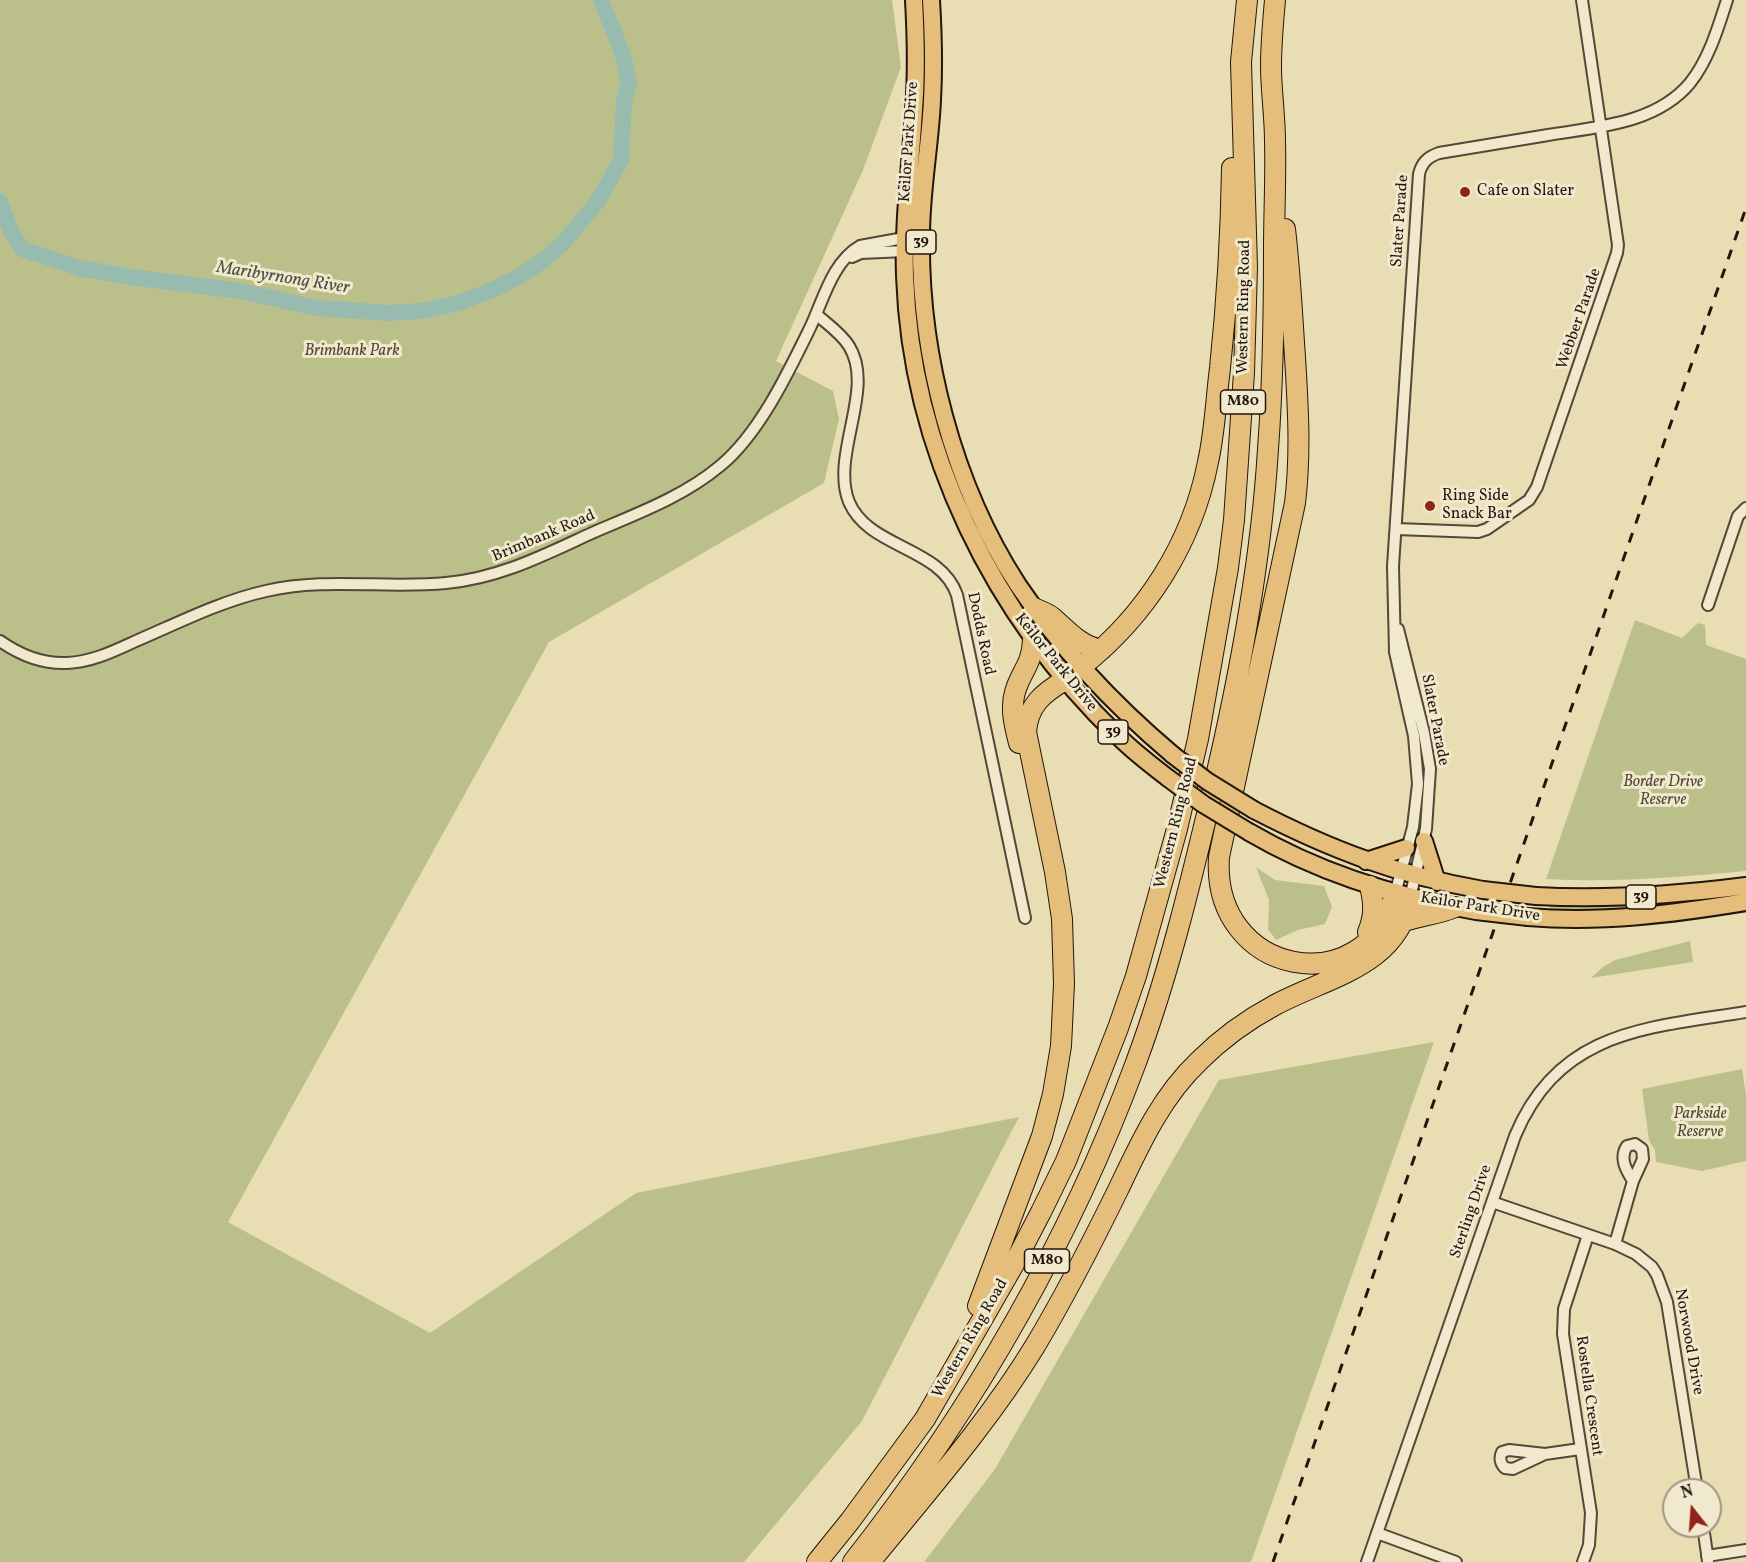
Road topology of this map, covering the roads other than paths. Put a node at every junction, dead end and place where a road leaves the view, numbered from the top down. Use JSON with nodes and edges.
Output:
{"nodes":[{"id":1,"x":914,"y":0,"type":"edge"},
{"id":2,"x":931,"y":0,"type":"edge"},
{"id":3,"x":1246,"y":0,"type":"edge"},
{"id":4,"x":1275,"y":0,"type":"edge"},
{"id":5,"x":1582,"y":0,"type":"edge"},
{"id":6,"x":1727,"y":0,"type":"edge"},
{"id":7,"x":1241,"y":62,"type":"junction"},
{"id":8,"x":1601,"y":127,"type":"junction"},
{"id":9,"x":1275,"y":140,"type":"junction"},
{"id":10,"x":910,"y":242,"type":"junction"},
{"id":11,"x":816,"y":314,"type":"junction"},
{"id":12,"x":1746,"y":508,"type":"edge"},
{"id":13,"x":1396,"y":529,"type":"junction"},
{"id":14,"x":1708,"y":605,"type":"dead end"},
{"id":15,"x":1034,"y":608,"type":"junction"},
{"id":16,"x":1395,"y":620,"type":"junction"},
{"id":17,"x":1033,"y":640,"type":"junction"},
{"id":18,"x":0,"y":641,"type":"edge"},
{"id":19,"x":1101,"y":650,"type":"junction"},
{"id":20,"x":1082,"y":666,"type":"junction"},
{"id":21,"x":1065,"y":680,"type":"junction"},
{"id":22,"x":1048,"y":841,"type":"junction"},
{"id":23,"x":1424,"y":841,"type":"junction"},
{"id":24,"x":1406,"y":848,"type":"junction"},
{"id":25,"x":1366,"y":861,"type":"junction"},
{"id":26,"x":1437,"y":882,"type":"junction"},
{"id":27,"x":1406,"y":885,"type":"junction"},
{"id":28,"x":1371,"y":886,"type":"junction"},
{"id":29,"x":1746,"y":886,"type":"edge"},
{"id":30,"x":1746,"y":902,"type":"edge"},
{"id":31,"x":1450,"y":907,"type":"junction"},
{"id":32,"x":1024,"y":918,"type":"dead end"},
{"id":33,"x":1402,"y":922,"type":"junction"},
{"id":34,"x":1361,"y":945,"type":"junction"},
{"id":35,"x":1746,"y":1015,"type":"edge"},
{"id":36,"x":1632,"y":1181,"type":"dead end"},
{"id":37,"x":1492,"y":1202,"type":"junction"},
{"id":38,"x":1588,"y":1235,"type":"junction"},
{"id":39,"x":1615,"y":1244,"type":"junction"},
{"id":40,"x":947,"y":1380,"type":"junction"},
{"id":41,"x":1580,"y":1449,"type":"junction"},
{"id":42,"x":1545,"y":1454,"type":"dead end"},
{"id":43,"x":1695,"y":1478,"type":"edge"},
{"id":44,"x":1377,"y":1533,"type":"junction"},
{"id":45,"x":1705,"y":1538,"type":"edge"},
{"id":46,"x":1746,"y":1550,"type":"edge"},
{"id":47,"x":1708,"y":1559,"type":"edge"},
{"id":48,"x":817,"y":1562,"type":"edge"},
{"id":49,"x":853,"y":1562,"type":"edge"},
{"id":50,"x":870,"y":1562,"type":"edge"},
{"id":51,"x":1367,"y":1562,"type":"edge"},
{"id":52,"x":1456,"y":1562,"type":"edge"},
{"id":53,"x":1583,"y":1562,"type":"edge"}],
"edges":[{"from":1,"to":10,"type":"main road","name":"Keilor Park Drive","number":"39"},
{"from":2,"to":10,"type":"main road","name":"Keilor Park Drive","number":"39"},
{"from":3,"to":7,"type":"highway","name":"Western Ring Road","number":"M80"},
{"from":4,"to":9,"type":"highway","name":"Western Ring Road","number":"M80"},
{"from":5,"to":8,"type":"street","name":"Webber Parade"},
{"from":6,"to":8,"type":"street","name":"Slater Parade"},
{"from":7,"to":19,"type":"highway"},
{"from":7,"to":40,"type":"highway","name":"Western Ring Road","number":"M80"},
{"from":8,"to":13,"type":"street","name":"Webber Parade"},
{"from":8,"to":13,"type":"street","name":"Slater Parade"},
{"from":9,"to":34,"type":"highway"},
{"from":9,"to":49,"type":"highway","name":"Western Ring Road","number":"M80"},
{"from":10,"to":11,"type":"street","name":"Brimbank Road"},
{"from":10,"to":15,"type":"main road","name":"Keilor Park Drive","number":"39"},
{"from":10,"to":17,"type":"main road","name":"Keilor Park Drive","number":"39"},
{"from":11,"to":18,"type":"street","name":"Brimbank Road"},
{"from":11,"to":32,"type":"street","name":"Dodds Road"},
{"from":12,"to":14,"type":"street"},
{"from":13,"to":16,"type":"street","name":"Slater Parade"},
{"from":15,"to":19,"type":"highway"},
{"from":15,"to":20,"type":"main road","name":"Keilor Park Drive","number":"39"},
{"from":16,"to":23,"type":"street","name":"Slater Parade"},
{"from":16,"to":24,"type":"street","name":"Slater Parade"},
{"from":17,"to":21,"type":"main road","name":"Keilor Park Drive","number":"39"},
{"from":17,"to":22,"type":"highway"},
{"from":19,"to":20,"type":"highway"},
{"from":20,"to":21,"type":"main road"},
{"from":20,"to":25,"type":"main road","name":"Keilor Park Drive","number":"39","bridge":true},
{"from":21,"to":22,"type":"highway"},
{"from":21,"to":28,"type":"main road","name":"Keilor Park Drive","number":"39","bridge":true},
{"from":22,"to":40,"type":"highway"},
{"from":23,"to":26,"type":"main road"},
{"from":23,"to":27,"type":"street","name":"Slater Parade"},
{"from":24,"to":25,"type":"main road"},
{"from":24,"to":27,"type":"street","name":"Slater Parade"},
{"from":25,"to":27,"type":"main road","name":"Keilor Park Drive","number":"39"},
{"from":26,"to":27,"type":"main road","name":"Keilor Park Drive","number":"39"},
{"from":26,"to":29,"type":"main road","name":"Keilor Park Drive","number":"39","bridge":true},
{"from":27,"to":28,"type":"main road","name":"Keilor Park Drive","number":"39"},
{"from":27,"to":31,"type":"main road","name":"Keilor Park Drive","number":"39"},
{"from":27,"to":33,"type":"highway"},
{"from":27,"to":34,"type":"highway"},
{"from":28,"to":34,"type":"highway"},
{"from":30,"to":31,"type":"main road","name":"Keilor Park Drive","number":"39","bridge":true},
{"from":31,"to":33,"type":"highway"},
{"from":33,"to":50,"type":"highway"},
{"from":35,"to":37,"type":"street","name":"Sterling Drive"},
{"from":36,"to":39,"type":"street"},
{"from":37,"to":38,"type":"street","name":"Norwood Drive"},
{"from":37,"to":44,"type":"street","name":"Sterling Drive"},
{"from":38,"to":39,"type":"street","name":"Norwood Drive"},
{"from":38,"to":41,"type":"street","name":"Rostella Crescent"},
{"from":39,"to":43,"type":"street","name":"Norwood Drive"},
{"from":40,"to":48,"type":"highway","name":"Western Ring Road","number":"M80"},
{"from":41,"to":42,"type":"street"},
{"from":41,"to":53,"type":"street","name":"Rostella Crescent"},
{"from":44,"to":51,"type":"street","name":"Sterling Drive"},
{"from":44,"to":52,"type":"street"},
{"from":45,"to":47,"type":"street"},
{"from":46,"to":47,"type":"street"}]}
